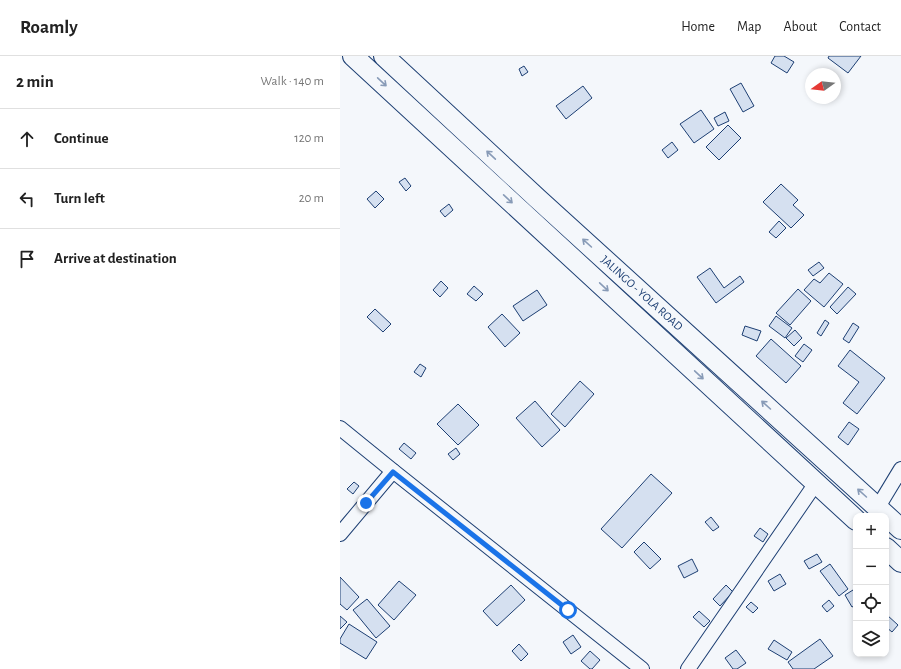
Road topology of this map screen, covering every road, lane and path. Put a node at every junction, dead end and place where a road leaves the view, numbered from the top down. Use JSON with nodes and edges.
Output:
{"nodes":[{"id":1,"x":353,"y":56,"type":"edge"},
{"id":2,"x":384,"y":56,"type":"edge"},
{"id":3,"x":340,"y":428,"type":"edge"},
{"id":4,"x":901,"y":469,"type":"edge"},
{"id":5,"x":393,"y":472,"type":"junction"},
{"id":6,"x":816,"y":483,"type":"junction"},
{"id":7,"x":878,"y":507,"type":"junction"},
{"id":8,"x":853,"y":517,"type":"edge"},
{"id":9,"x":901,"y":529,"type":"edge"},
{"id":10,"x":340,"y":534,"type":"edge"},
{"id":11,"x":887,"y":549,"type":"edge"},
{"id":12,"x":901,"y":562,"type":"edge"},
{"id":13,"x":642,"y":669,"type":"edge"},
{"id":14,"x":688,"y":669,"type":"edge"}],
"edges":[{"from":1,"to":6,"type":"highway","one_way":true},
{"from":7,"to":2,"type":"highway","name":"JALINGO - YOLA ROAD","one_way":true},
{"from":3,"to":5,"type":"street"},
{"from":4,"to":7,"type":"street"},
{"from":5,"to":10,"type":"street"},
{"from":5,"to":13,"type":"street"},
{"from":6,"to":8,"type":"highway"},
{"from":6,"to":14,"type":"street"},
{"from":7,"to":9,"type":"highway","name":"JALINGO - YOLA ROAD"},
{"from":11,"to":12,"type":"highway"}]}
